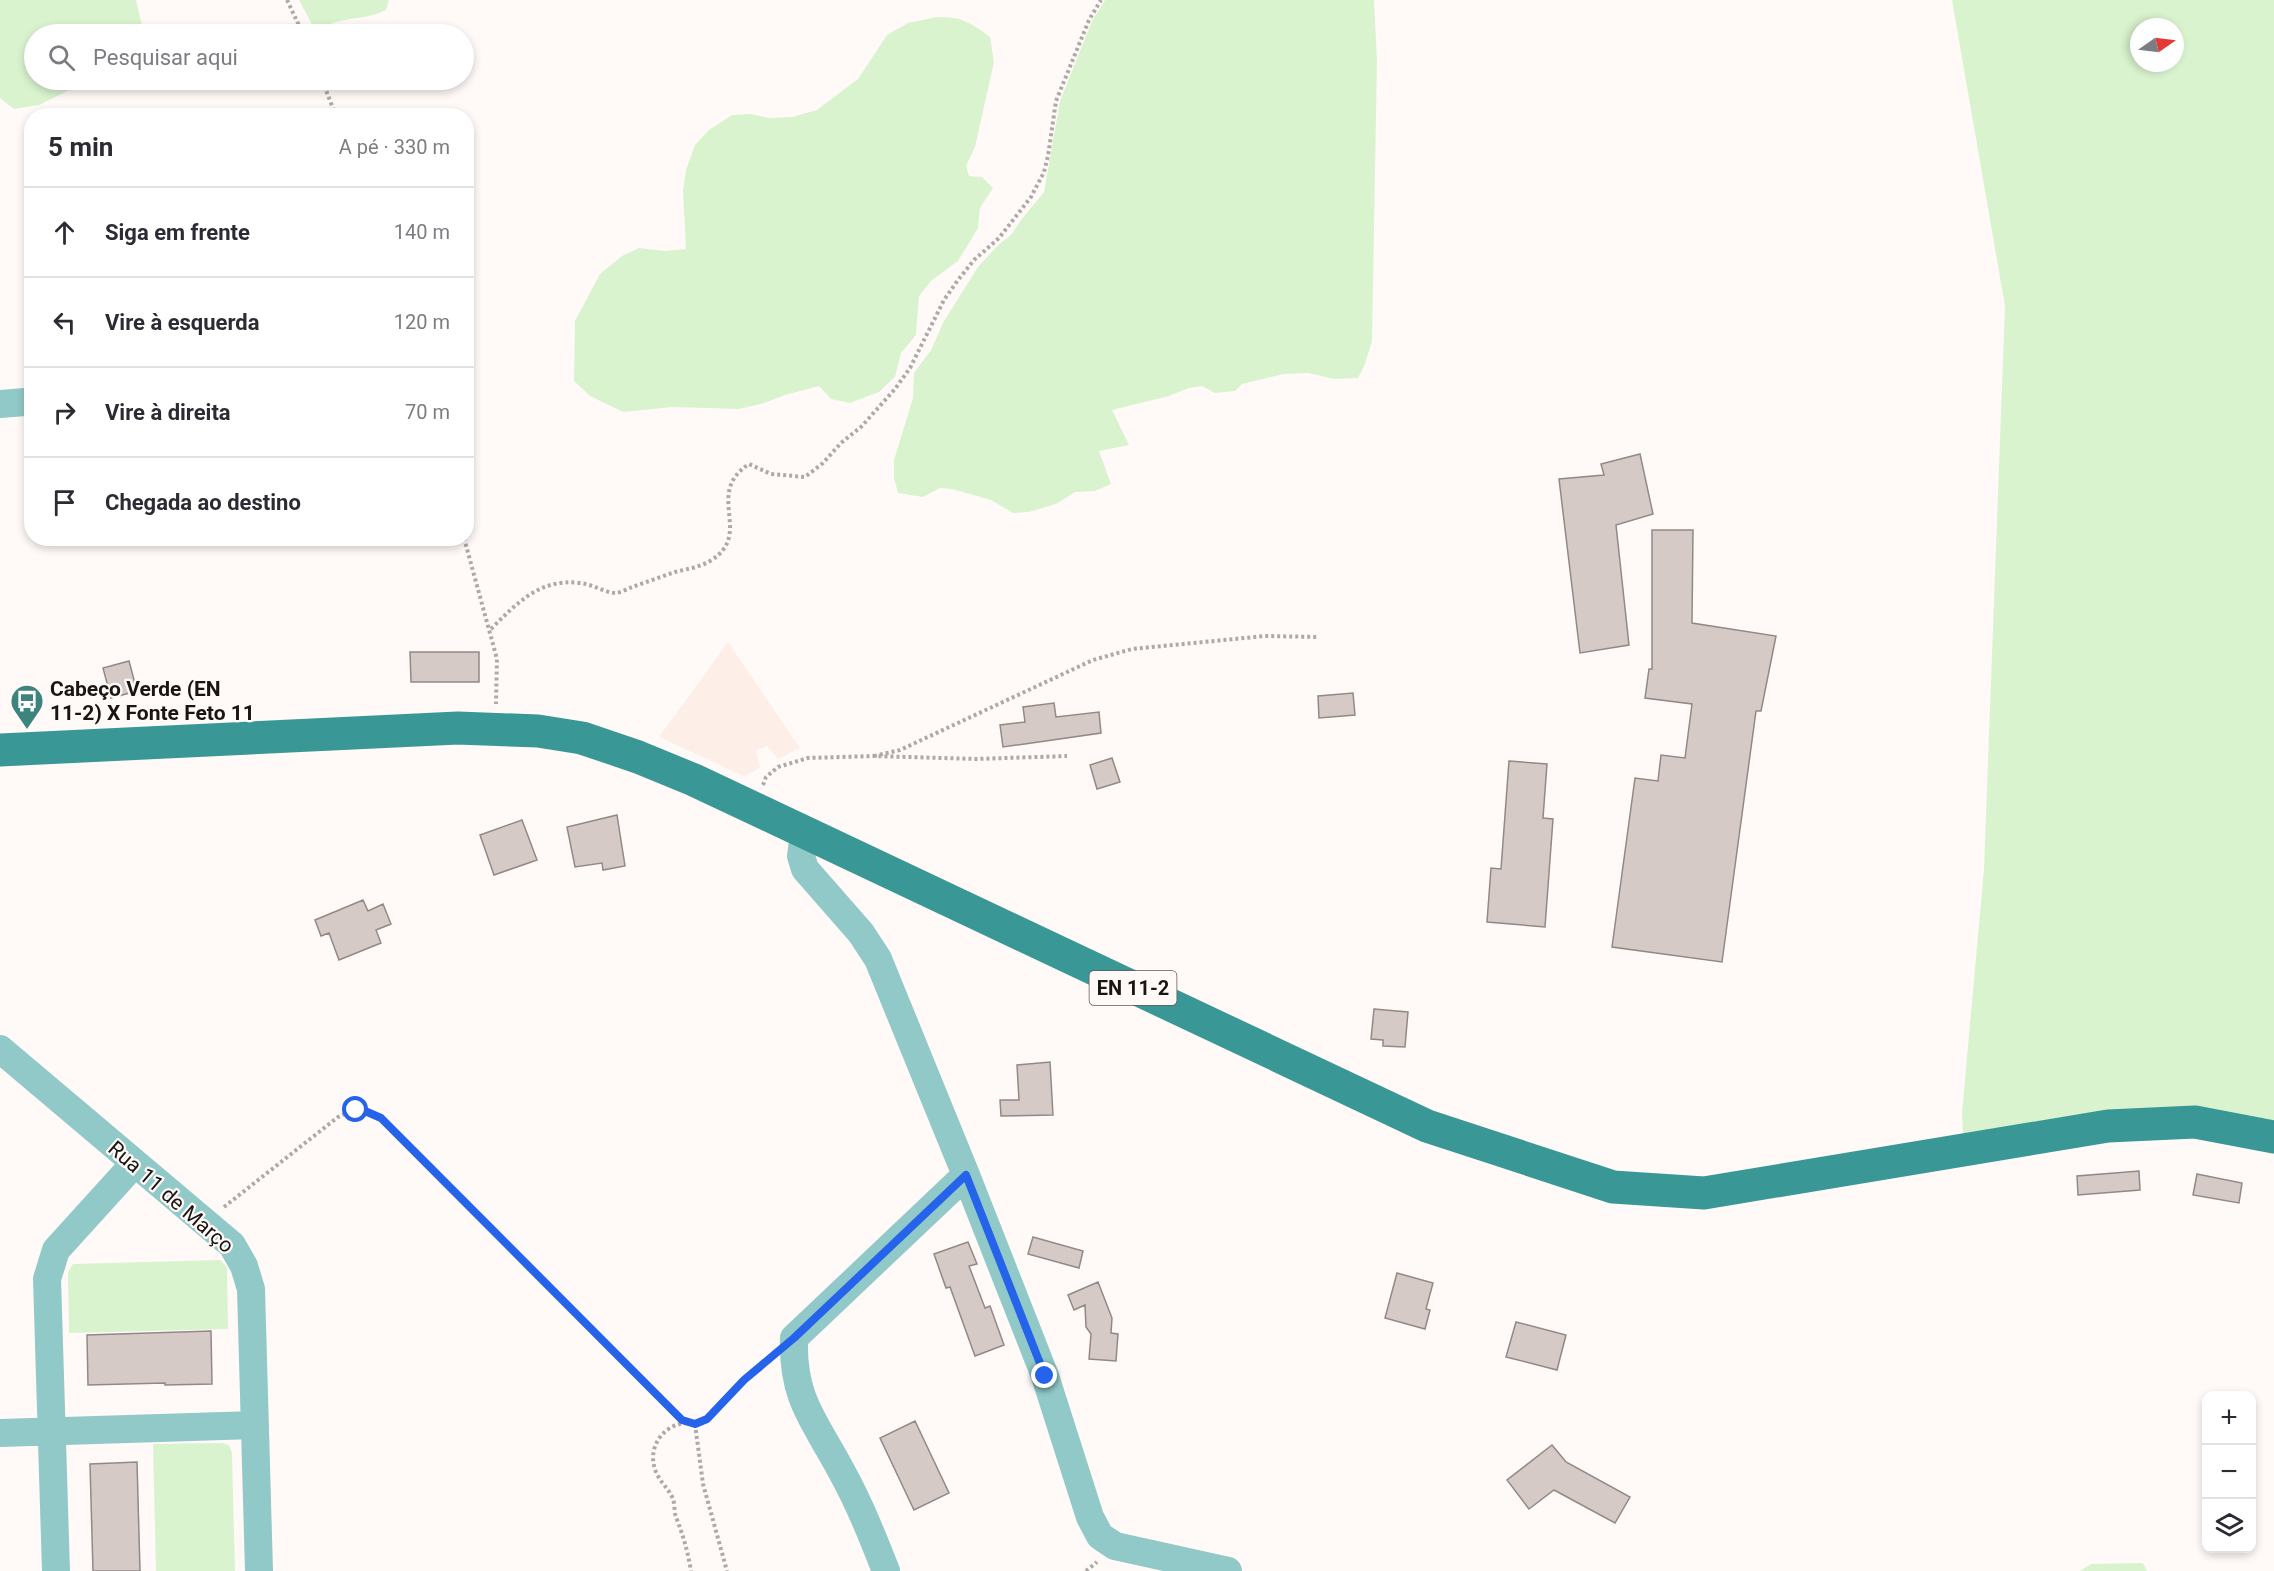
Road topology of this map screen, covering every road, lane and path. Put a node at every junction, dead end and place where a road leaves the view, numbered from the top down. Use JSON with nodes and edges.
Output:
{"nodes":[{"id":1,"x":287,"y":0,"type":"edge"},
{"id":2,"x":1101,"y":0,"type":"edge"},
{"id":3,"x":298,"y":24,"type":"edge"},
{"id":4,"x":326,"y":90,"type":"edge"},
{"id":5,"x":333,"y":108,"type":"edge"},
{"id":6,"x":466,"y":546,"type":"edge"},
{"id":7,"x":491,"y":629,"type":"junction"},
{"id":8,"x":1319,"y":637,"type":"dead end"},
{"id":9,"x":494,"y":729,"type":"junction"},
{"id":10,"x":0,"y":750,"type":"edge"},
{"id":11,"x":874,"y":756,"type":"junction"},
{"id":12,"x":1066,"y":756,"type":"dead end"},
{"id":13,"x":754,"y":809,"type":"junction"},
{"id":14,"x":804,"y":834,"type":"junction"},
{"id":15,"x":0,"y":1049,"type":"edge"},
{"id":16,"x":2274,"y":1137,"type":"edge"},
{"id":17,"x":134,"y":1164,"type":"junction"},
{"id":18,"x":966,"y":1175,"type":"junction"},
{"id":19,"x":204,"y":1222,"type":"junction"},
{"id":20,"x":794,"y":1338,"type":"junction"},
{"id":21,"x":688,"y":1423,"type":"junction"},
{"id":22,"x":695,"y":1424,"type":"junction"},
{"id":23,"x":255,"y":1425,"type":"junction"},
{"id":24,"x":52,"y":1431,"type":"junction"},
{"id":25,"x":0,"y":1432,"type":"edge"},
{"id":26,"x":56,"y":1571,"type":"edge"},
{"id":27,"x":259,"y":1571,"type":"edge"},
{"id":28,"x":691,"y":1571,"type":"edge"},
{"id":29,"x":728,"y":1571,"type":"edge"},
{"id":30,"x":886,"y":1571,"type":"edge"},
{"id":31,"x":1228,"y":1571,"type":"edge"}],
"edges":[{"from":1,"to":3,"type":"path"},
{"from":2,"to":7,"type":"path"},
{"from":4,"to":5,"type":"path"},
{"from":6,"to":7,"type":"path"},
{"from":7,"to":9,"type":"path"},
{"from":8,"to":11,"type":"path"},
{"from":9,"to":10,"type":"main road","number":"EN 11-2"},
{"from":9,"to":13,"type":"main road","number":"EN 11-2"},
{"from":11,"to":12,"type":"path"},
{"from":11,"to":13,"type":"path"},
{"from":13,"to":14,"type":"main road","number":"EN 11-2"},
{"from":14,"to":16,"type":"main road","number":"EN 11-2"},
{"from":14,"to":18,"type":"street"},
{"from":15,"to":17,"type":"street","name":"Rua 11 de Março"},
{"from":17,"to":19,"type":"street","name":"Rua 11 de Março"},
{"from":17,"to":24,"type":"street"},
{"from":18,"to":20,"type":"street"},
{"from":18,"to":31,"type":"street"},
{"from":19,"to":21,"type":"path"},
{"from":19,"to":23,"type":"street","name":"Rua 11 de Março"},
{"from":20,"to":22,"type":"path"},
{"from":20,"to":30,"type":"street"},
{"from":21,"to":22,"type":"path"},
{"from":21,"to":28,"type":"path"},
{"from":22,"to":29,"type":"path"},
{"from":23,"to":24,"type":"street"},
{"from":23,"to":27,"type":"street","name":"Rua 11 de Março"},
{"from":24,"to":25,"type":"street"},
{"from":24,"to":26,"type":"street"}]}
